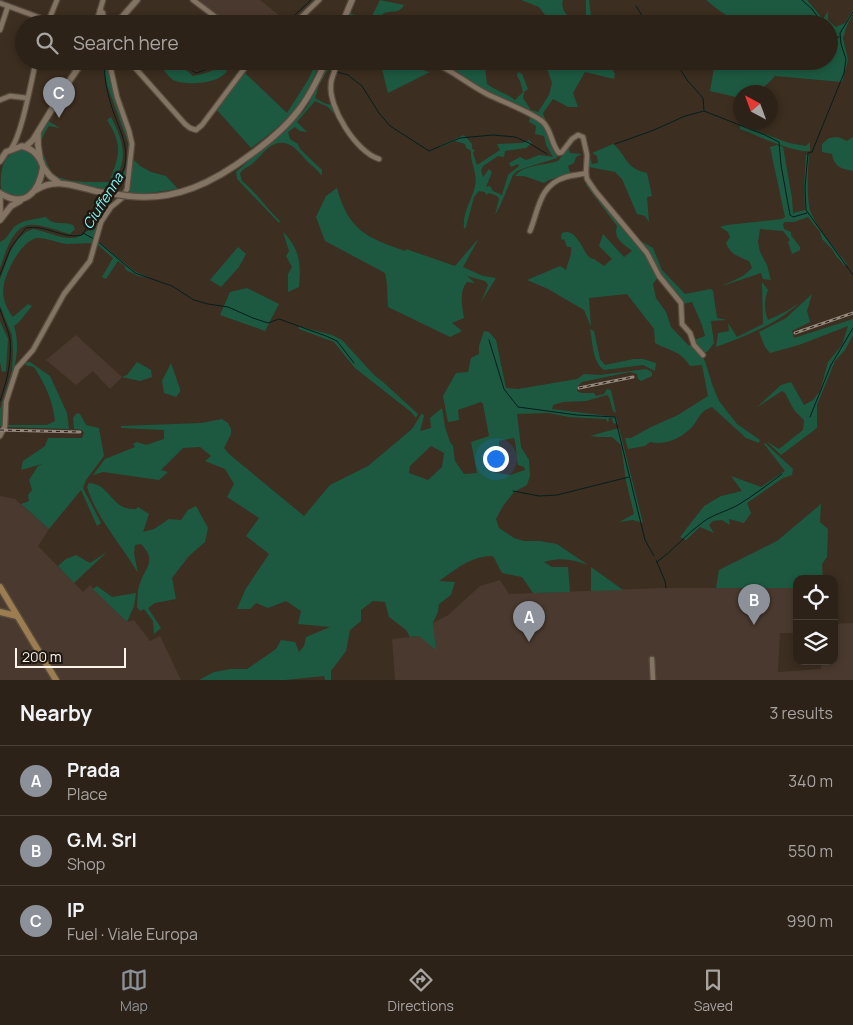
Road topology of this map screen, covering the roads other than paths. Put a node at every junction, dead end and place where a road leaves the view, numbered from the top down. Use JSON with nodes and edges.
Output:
{"nodes":[{"id":1,"x":57,"y":0,"type":"edge"},
{"id":2,"x":103,"y":0,"type":"edge"},
{"id":3,"x":137,"y":0,"type":"edge"},
{"id":4,"x":193,"y":0,"type":"edge"},
{"id":5,"x":319,"y":0,"type":"edge"},
{"id":6,"x":352,"y":0,"type":"edge"},
{"id":7,"x":1,"y":2,"type":"edge"},
{"id":8,"x":8,"y":6,"type":"junction"},
{"id":9,"x":100,"y":10,"type":"junction"},
{"id":10,"x":30,"y":15,"type":"edge"},
{"id":11,"x":51,"y":15,"type":"edge"},
{"id":12,"x":99,"y":15,"type":"edge"},
{"id":13,"x":103,"y":15,"type":"edge"},
{"id":14,"x":124,"y":15,"type":"edge"},
{"id":15,"x":214,"y":15,"type":"edge"},
{"id":16,"x":303,"y":15,"type":"edge"},
{"id":17,"x":346,"y":15,"type":"edge"},
{"id":18,"x":0,"y":30,"type":"edge"},
{"id":19,"x":34,"y":70,"type":"edge"},
{"id":20,"x":77,"y":70,"type":"edge"},
{"id":21,"x":111,"y":70,"type":"edge"},
{"id":22,"x":137,"y":70,"type":"edge"},
{"id":23,"x":243,"y":70,"type":"edge"},
{"id":24,"x":326,"y":70,"type":"edge"},
{"id":25,"x":335,"y":70,"type":"edge"},
{"id":26,"x":451,"y":70,"type":"edge"},
{"id":27,"x":27,"y":98,"type":"junction"},
{"id":28,"x":0,"y":100,"type":"edge"},
{"id":29,"x":20,"y":128,"type":"junction"},
{"id":30,"x":38,"y":131,"type":"junction"},
{"id":31,"x":24,"y":147,"type":"junction"},
{"id":32,"x":11,"y":149,"type":"junction"},
{"id":33,"x":2,"y":153,"type":"edge"},
{"id":34,"x":40,"y":158,"type":"junction"},
{"id":35,"x":378,"y":159,"type":"dead end"},
{"id":36,"x":0,"y":161,"type":"edge"},
{"id":37,"x":43,"y":167,"type":"junction"},
{"id":38,"x":586,"y":173,"type":"junction"},
{"id":39,"x":58,"y":182,"type":"junction"},
{"id":40,"x":35,"y":191,"type":"junction"},
{"id":41,"x":0,"y":194,"type":"edge"},
{"id":42,"x":20,"y":200,"type":"junction"},
{"id":43,"x":0,"y":218,"type":"edge"},
{"id":44,"x":530,"y":232,"type":"dead end"},
{"id":45,"x":703,"y":355,"type":"dead end"},
{"id":46,"x":0,"y":436,"type":"edge"},
{"id":47,"x":0,"y":588,"type":"edge"},
{"id":48,"x":5,"y":595,"type":"junction"},
{"id":49,"x":0,"y":611,"type":"edge"},
{"id":50,"x":17,"y":616,"type":"junction"},
{"id":51,"x":652,"y":659,"type":"dead end"},
{"id":52,"x":56,"y":680,"type":"edge"},
{"id":53,"x":653,"y":680,"type":"edge"}],
"edges":[{"from":1,"to":11,"type":"street"},
{"from":2,"to":9,"type":"street"},
{"from":3,"to":14,"type":"main road"},
{"from":4,"to":15,"type":"street"},
{"from":5,"to":16,"type":"street"},
{"from":6,"to":17,"type":"main road"},
{"from":7,"to":8,"type":"street"},
{"from":8,"to":10,"type":"street"},
{"from":8,"to":18,"type":"street"},
{"from":9,"to":12,"type":"street"},
{"from":9,"to":13,"type":"street"},
{"from":19,"to":27,"type":"street"},
{"from":20,"to":30,"type":"main road"},
{"from":21,"to":46,"type":"street"},
{"from":22,"to":23,"type":"street"},
{"from":24,"to":39,"type":"main road","bridge":true},
{"from":25,"to":35,"type":"street"},
{"from":26,"to":38,"type":"street"},
{"from":27,"to":28,"type":"street"},
{"from":27,"to":29,"type":"street"},
{"from":29,"to":31,"type":"street"},
{"from":29,"to":32,"type":"street"},
{"from":30,"to":31,"type":"main road"},
{"from":30,"to":34,"type":"main road"},
{"from":31,"to":32,"type":"main road"},
{"from":31,"to":34,"type":"main road"},
{"from":32,"to":33,"type":"main road"},
{"from":33,"to":36,"type":"main road"},
{"from":34,"to":37,"type":"main road"},
{"from":37,"to":39,"type":"main road"},
{"from":37,"to":40,"type":"main road"},
{"from":38,"to":44,"type":"street"},
{"from":38,"to":45,"type":"street"},
{"from":39,"to":40,"type":"main road"},
{"from":40,"to":42,"type":"main road"},
{"from":41,"to":42,"type":"main road"},
{"from":41,"to":43,"type":"main road"},
{"from":42,"to":43,"type":"main road"},
{"from":47,"to":48,"type":"main road"},
{"from":48,"to":49,"type":"main road"},
{"from":48,"to":50,"type":"main road"},
{"from":49,"to":50,"type":"main road"},
{"from":50,"to":52,"type":"main road"},
{"from":51,"to":53,"type":"street"}]}
